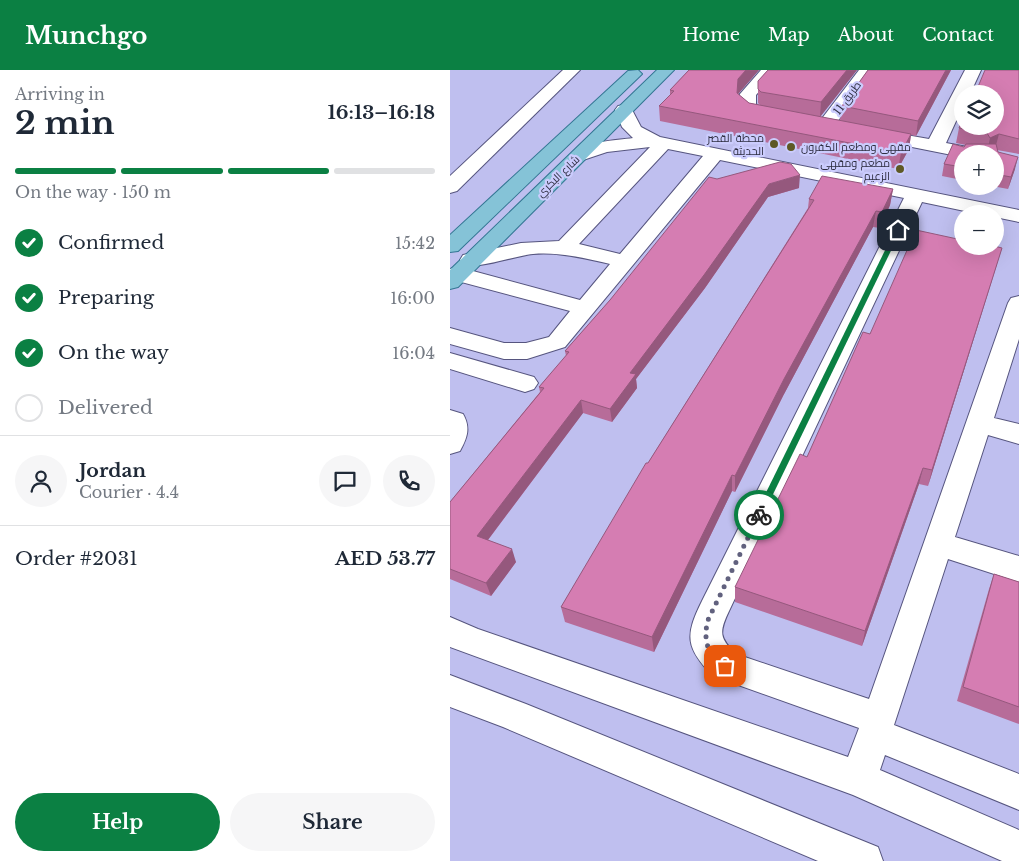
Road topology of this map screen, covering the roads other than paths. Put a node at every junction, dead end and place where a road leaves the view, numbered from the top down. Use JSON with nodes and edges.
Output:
{"nodes":[{"id":1,"x":572,"y":70,"type":"edge"},
{"id":2,"x":638,"y":70,"type":"edge"},
{"id":3,"x":666,"y":70,"type":"edge"},
{"id":4,"x":770,"y":70,"type":"edge"},
{"id":5,"x":867,"y":70,"type":"edge"},
{"id":6,"x":973,"y":70,"type":"edge"},
{"id":7,"x":624,"y":110,"type":"junction"},
{"id":8,"x":791,"y":119,"type":"edge"},
{"id":9,"x":808,"y":122,"type":"edge"},
{"id":10,"x":826,"y":126,"type":"junction"},
{"id":11,"x":659,"y":142,"type":"junction"},
{"id":12,"x":935,"y":146,"type":"junction"},
{"id":13,"x":954,"y":150,"type":"edge"},
{"id":14,"x":715,"y":154,"type":"junction"},
{"id":15,"x":580,"y":155,"type":"junction"},
{"id":16,"x":450,"y":187,"type":"edge"},
{"id":17,"x":915,"y":195,"type":"junction"},
{"id":18,"x":1019,"y":216,"type":"edge"},
{"id":19,"x":450,"y":246,"type":"edge"},
{"id":20,"x":564,"y":249,"type":"junction"},
{"id":21,"x":624,"y":261,"type":"junction"},
{"id":22,"x":460,"y":272,"type":"edge"},
{"id":23,"x":585,"y":308,"type":"junction"},
{"id":24,"x":1017,"y":318,"type":"edge"},
{"id":25,"x":450,"y":336,"type":"edge"},
{"id":26,"x":450,"y":361,"type":"edge"},
{"id":27,"x":525,"y":383,"type":"dead end"},
{"id":28,"x":450,"y":419,"type":"edge"},
{"id":29,"x":978,"y":422,"type":"junction"},
{"id":30,"x":1019,"y":434,"type":"edge"},
{"id":31,"x":450,"y":444,"type":"edge"},
{"id":32,"x":937,"y":544,"type":"junction"},
{"id":33,"x":1019,"y":569,"type":"edge"},
{"id":34,"x":450,"y":631,"type":"edge"},
{"id":35,"x":450,"y":690,"type":"edge"},
{"id":36,"x":876,"y":727,"type":"junction"},
{"id":37,"x":858,"y":778,"type":"junction"},
{"id":38,"x":1019,"y":792,"type":"edge"},
{"id":39,"x":1019,"y":849,"type":"edge"},
{"id":40,"x":864,"y":861,"type":"edge"}],
"edges":[{"from":1,"to":16,"type":"street"},
{"from":2,"to":19,"type":"main road","name":"شارع البكري"},
{"from":3,"to":7,"type":"main road","name":"شارع البكري"},
{"from":4,"to":8,"type":"street"},
{"from":5,"to":10,"type":"street","name":"طريق 11"},
{"from":6,"to":12,"type":"street"},
{"from":7,"to":11,"type":"street"},
{"from":7,"to":15,"type":"main road","name":"شارع البكري"},
{"from":9,"to":10,"type":"street"},
{"from":10,"to":12,"type":"street"},
{"from":11,"to":14,"type":"street"},
{"from":11,"to":15,"type":"street"},
{"from":11,"to":20,"type":"street"},
{"from":12,"to":13,"type":"street"},
{"from":14,"to":17,"type":"street"},
{"from":14,"to":21,"type":"street"},
{"from":15,"to":22,"type":"main road","name":"شارع البكري"},
{"from":17,"to":18,"type":"street"},
{"from":17,"to":36,"type":"street"},
{"from":20,"to":21,"type":"street"},
{"from":20,"to":22,"type":"street"},
{"from":21,"to":23,"type":"street"},
{"from":22,"to":23,"type":"street"},
{"from":23,"to":25,"type":"street"},
{"from":24,"to":29,"type":"street"},
{"from":26,"to":27,"type":"street"},
{"from":28,"to":31,"type":"street"},
{"from":29,"to":30,"type":"street"},
{"from":29,"to":32,"type":"street"},
{"from":32,"to":33,"type":"street"},
{"from":32,"to":36,"type":"street"},
{"from":34,"to":37,"type":"street"},
{"from":35,"to":40,"type":"street"},
{"from":36,"to":37,"type":"street"},
{"from":36,"to":38,"type":"street"},
{"from":37,"to":39,"type":"street"}]}
